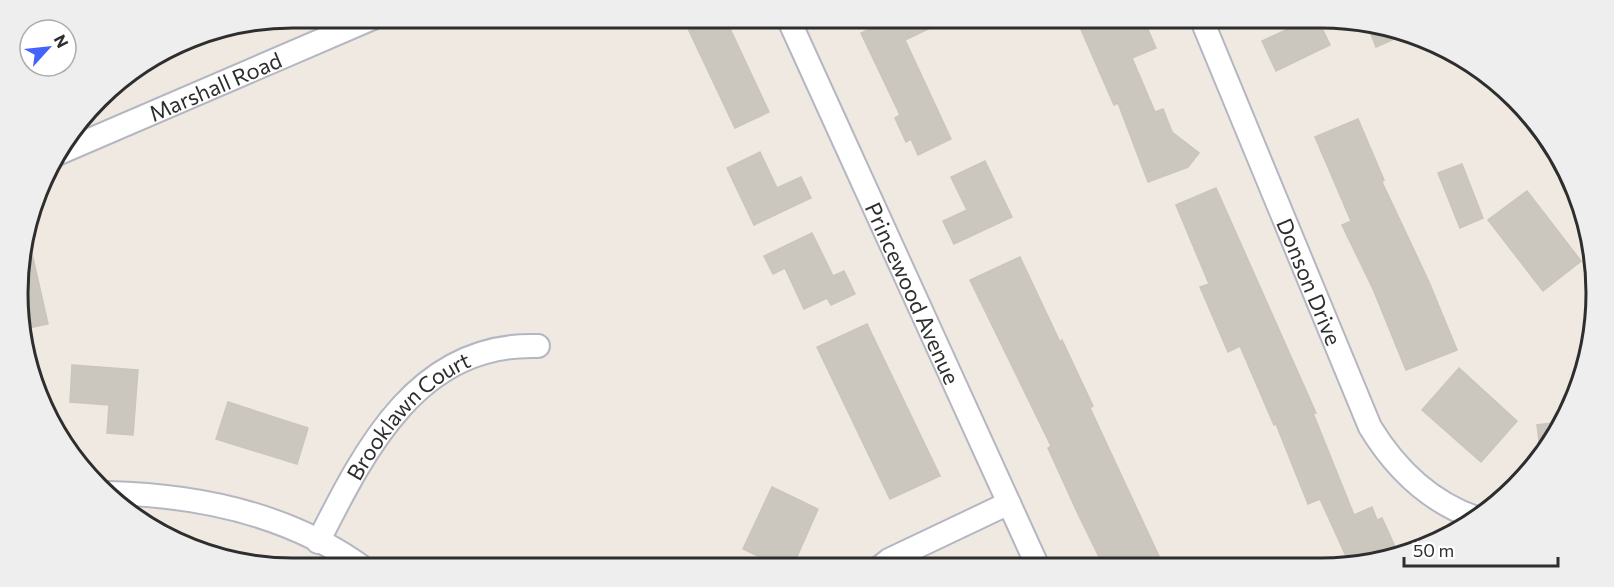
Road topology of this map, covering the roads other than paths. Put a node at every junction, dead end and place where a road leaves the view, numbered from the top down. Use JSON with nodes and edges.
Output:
{"nodes":[{"id":1,"x":350,"y":28,"type":"edge"},
{"id":2,"x":793,"y":28,"type":"edge"},
{"id":3,"x":1205,"y":28,"type":"edge"},
{"id":4,"x":72,"y":148,"type":"edge"},
{"id":5,"x":538,"y":346,"type":"dead end"},
{"id":6,"x":119,"y":493,"type":"edge"},
{"id":7,"x":1009,"y":503,"type":"junction"},
{"id":8,"x":1461,"y":518,"type":"edge"},
{"id":9,"x":318,"y":542,"type":"junction"},
{"id":10,"x":346,"y":558,"type":"edge"},
{"id":11,"x":893,"y":558,"type":"edge"},
{"id":12,"x":1034,"y":558,"type":"edge"}],
"edges":[{"from":1,"to":4,"type":"street","name":"Marshall Road"},
{"from":2,"to":7,"type":"street","name":"Princewood Avenue"},
{"from":3,"to":8,"type":"street","name":"Donson Drive"},
{"from":5,"to":9,"type":"street","name":"Brooklawn Court"},
{"from":6,"to":9,"type":"street"},
{"from":7,"to":11,"type":"street"},
{"from":7,"to":12,"type":"street","name":"Princewood Avenue"},
{"from":9,"to":10,"type":"street"}]}
